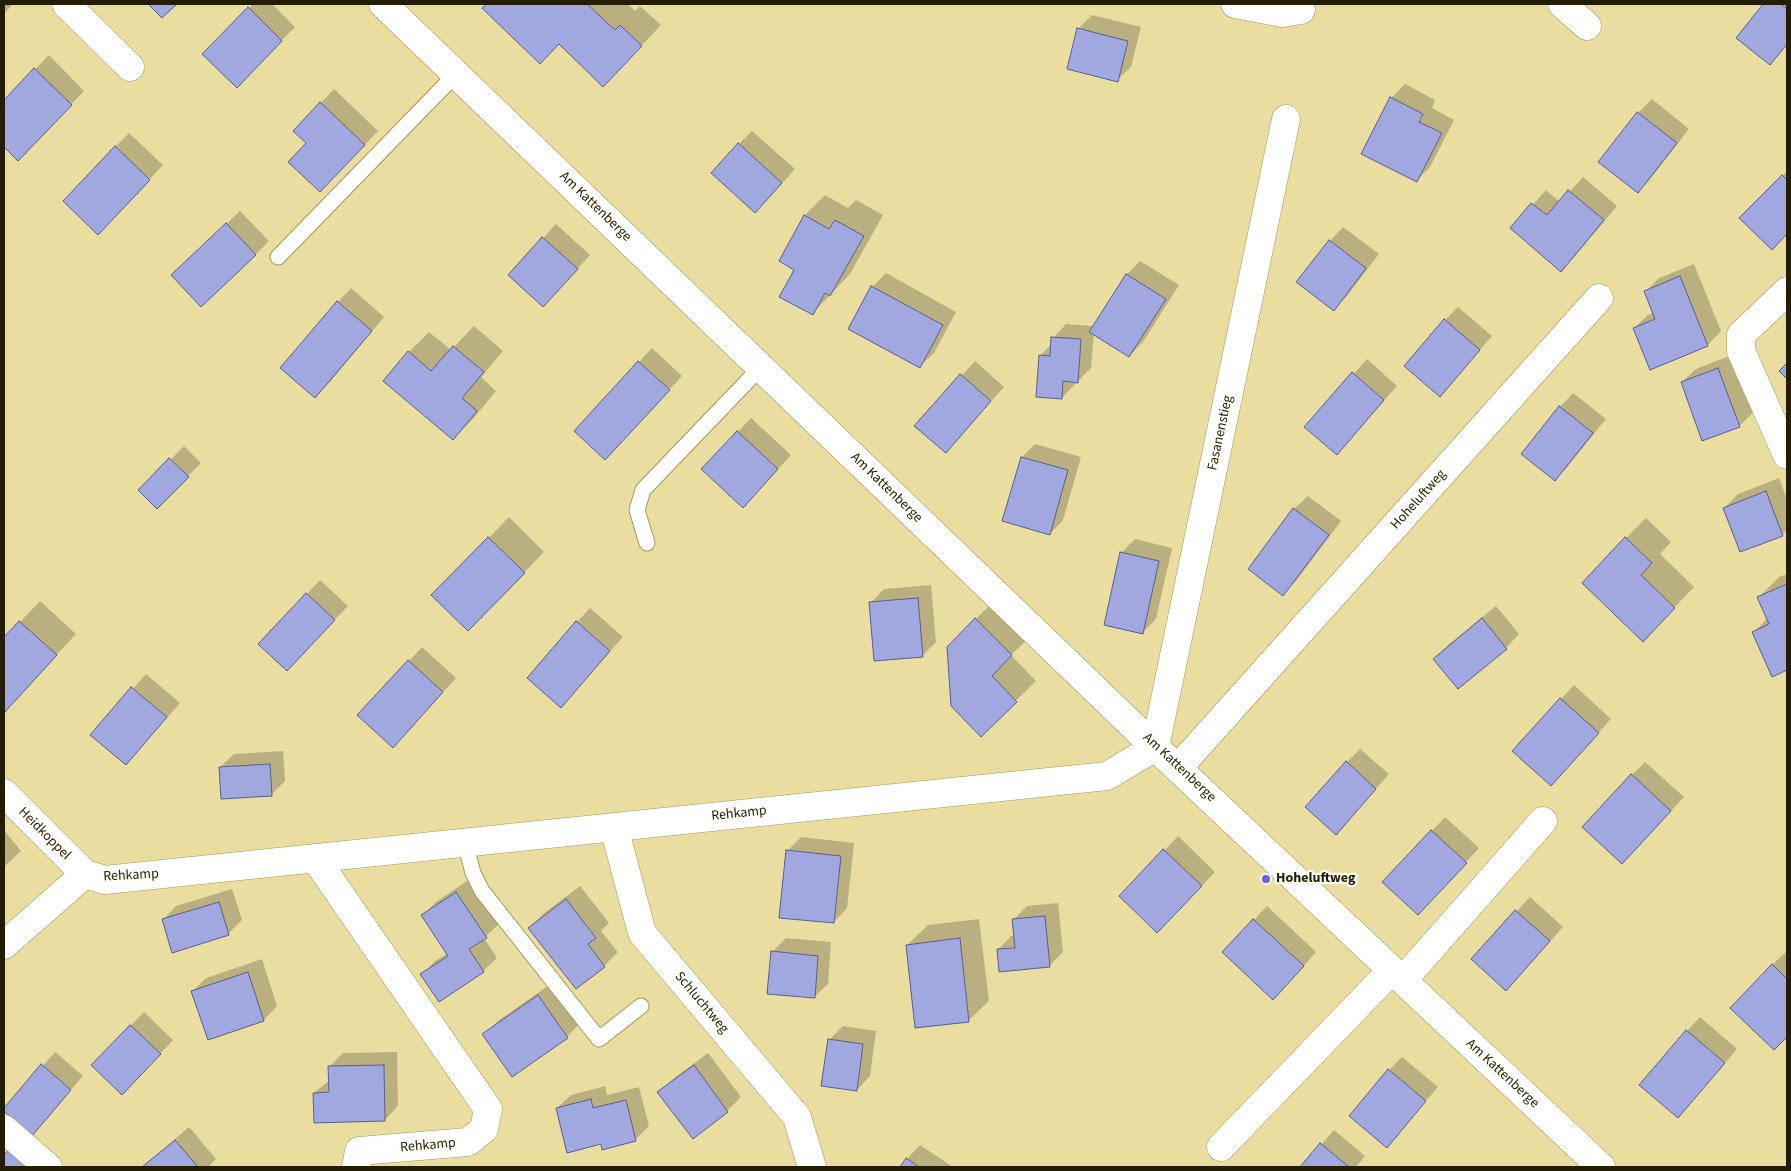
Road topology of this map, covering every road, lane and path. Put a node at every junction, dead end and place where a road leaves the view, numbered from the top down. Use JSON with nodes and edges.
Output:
{"nodes":[{"id":1,"x":66,"y":4,"type":"edge"},
{"id":2,"x":383,"y":4,"type":"edge"},
{"id":3,"x":1236,"y":4,"type":"edge"},
{"id":4,"x":1562,"y":4,"type":"edge"},
{"id":5,"x":1303,"y":14,"type":"edge"},
{"id":6,"x":1587,"y":26,"type":"dead end"},
{"id":7,"x":130,"y":67,"type":"dead end"},
{"id":8,"x":456,"y":74,"type":"junction"},
{"id":9,"x":1286,"y":119,"type":"dead end"},
{"id":10,"x":278,"y":257,"type":"dead end"},
{"id":11,"x":1787,"y":291,"type":"edge"},
{"id":12,"x":1599,"y":298,"type":"dead end"},
{"id":13,"x":761,"y":368,"type":"junction"},
{"id":14,"x":1787,"y":455,"type":"edge"},
{"id":15,"x":647,"y":543,"type":"dead end"},
{"id":16,"x":1155,"y":747,"type":"junction"},
{"id":17,"x":1178,"y":768,"type":"junction"},
{"id":18,"x":4,"y":793,"type":"edge"},
{"id":19,"x":1543,"y":821,"type":"dead end"},
{"id":20,"x":614,"y":827,"type":"junction"},
{"id":21,"x":465,"y":842,"type":"junction"},
{"id":22,"x":315,"y":858,"type":"junction"},
{"id":23,"x":85,"y":874,"type":"junction"},
{"id":24,"x":4,"y":945,"type":"edge"},
{"id":25,"x":1397,"y":975,"type":"junction"},
{"id":26,"x":641,"y":1006,"type":"dead end"},
{"id":27,"x":4,"y":1129,"type":"edge"},
{"id":28,"x":1221,"y":1147,"type":"dead end"},
{"id":29,"x":48,"y":1167,"type":"edge"},
{"id":30,"x":356,"y":1167,"type":"edge"},
{"id":31,"x":812,"y":1167,"type":"edge"},
{"id":32,"x":1601,"y":1167,"type":"edge"}],
"edges":[{"from":1,"to":7,"type":"street"},
{"from":2,"to":8,"type":"street","name":"Am Kattenberge"},
{"from":3,"to":5,"type":"street"},
{"from":4,"to":6,"type":"street"},
{"from":8,"to":10,"type":"lane"},
{"from":8,"to":13,"type":"street","name":"Am Kattenberge"},
{"from":9,"to":16,"type":"street","name":"Fasanenstieg"},
{"from":11,"to":14,"type":"street"},
{"from":12,"to":17,"type":"street","name":"Hoheluftweg"},
{"from":13,"to":15,"type":"lane"},
{"from":13,"to":16,"type":"street","name":"Am Kattenberge"},
{"from":16,"to":17,"type":"street","name":"Am Kattenberge"},
{"from":16,"to":20,"type":"street","name":"Rehkamp"},
{"from":17,"to":25,"type":"street","name":"Am Kattenberge"},
{"from":18,"to":23,"type":"street","name":"Heidkoppel"},
{"from":19,"to":25,"type":"street"},
{"from":20,"to":21,"type":"street","name":"Rehkamp"},
{"from":20,"to":31,"type":"street","name":"Schluchtweg"},
{"from":21,"to":22,"type":"street","name":"Rehkamp"},
{"from":21,"to":26,"type":"lane"},
{"from":22,"to":23,"type":"street","name":"Rehkamp"},
{"from":22,"to":30,"type":"street","name":"Rehkamp"},
{"from":23,"to":24,"type":"street","name":"Rehkamp"},
{"from":25,"to":28,"type":"street"},
{"from":25,"to":32,"type":"street","name":"Am Kattenberge"},
{"from":27,"to":29,"type":"street"}]}
